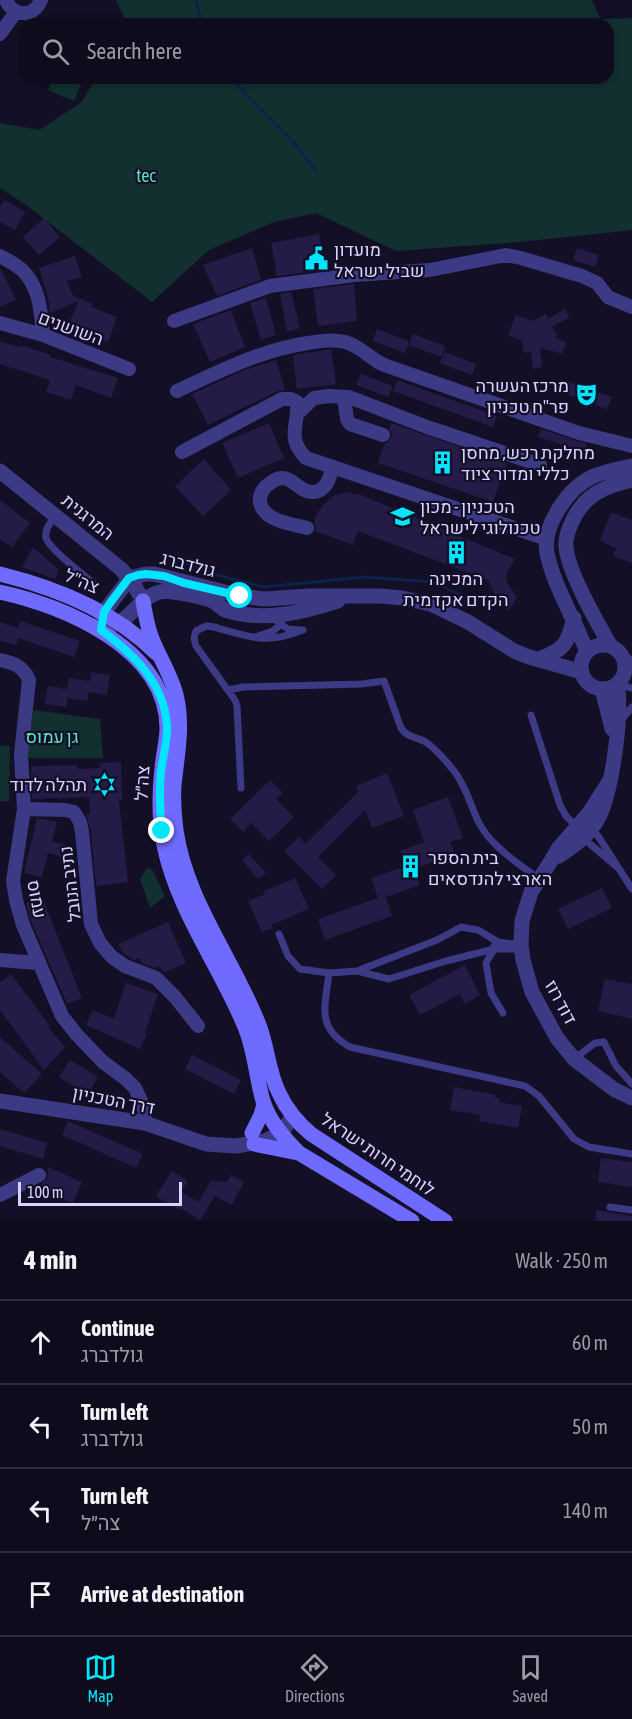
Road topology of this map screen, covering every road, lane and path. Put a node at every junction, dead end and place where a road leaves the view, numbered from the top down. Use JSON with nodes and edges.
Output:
{"nodes":[{"id":1,"x":6,"y":0,"type":"edge"},
{"id":2,"x":41,"y":0,"type":"edge"},
{"id":3,"x":16,"y":12,"type":"junction"},
{"id":4,"x":0,"y":34,"type":"edge"},
{"id":5,"x":0,"y":256,"type":"edge"},
{"id":6,"x":632,"y":307,"type":"edge"},
{"id":7,"x":174,"y":321,"type":"dead end"},
{"id":8,"x":0,"y":323,"type":"edge"},
{"id":9,"x":43,"y":335,"type":"junction"},
{"id":10,"x":129,"y":369,"type":"dead end"},
{"id":11,"x":177,"y":391,"type":"dead end"},
{"id":12,"x":344,"y":397,"type":"junction"},
{"id":13,"x":297,"y":414,"type":"junction"},
{"id":14,"x":383,"y":435,"type":"dead end"},
{"id":15,"x":632,"y":446,"type":"edge"},
{"id":16,"x":182,"y":452,"type":"dead end"},
{"id":17,"x":540,"y":465,"type":"dead end"},
{"id":18,"x":632,"y":466,"type":"edge"},
{"id":19,"x":333,"y":468,"type":"junction"},
{"id":20,"x":0,"y":471,"type":"edge"},
{"id":21,"x":632,"y":480,"type":"edge"},
{"id":22,"x":55,"y":516,"type":"junction"},
{"id":23,"x":307,"y":528,"type":"dead end"},
{"id":24,"x":547,"y":539,"type":"junction"},
{"id":25,"x":0,"y":574,"type":"edge"},
{"id":26,"x":129,"y":578,"type":"junction"},
{"id":27,"x":93,"y":583,"type":"dead end"},
{"id":28,"x":0,"y":591,"type":"edge"},
{"id":29,"x":353,"y":597,"type":"junction"},
{"id":30,"x":213,"y":600,"type":"junction"},
{"id":31,"x":143,"y":601,"type":"junction"},
{"id":32,"x":336,"y":602,"type":"junction"},
{"id":33,"x":104,"y":612,"type":"junction"},
{"id":34,"x":574,"y":618,"type":"junction"},
{"id":35,"x":275,"y":620,"type":"junction"},
{"id":36,"x":118,"y":622,"type":"junction"},
{"id":37,"x":101,"y":630,"type":"junction"},
{"id":38,"x":253,"y":637,"type":"junction"},
{"id":39,"x":610,"y":645,"type":"junction"},
{"id":40,"x":587,"y":651,"type":"junction"},
{"id":41,"x":627,"y":658,"type":"edge"},
{"id":42,"x":538,"y":659,"type":"junction"},
{"id":43,"x":0,"y":660,"type":"edge"},
{"id":44,"x":165,"y":666,"type":"junction"},
{"id":45,"x":582,"y":672,"type":"junction"},
{"id":46,"x":617,"y":687,"type":"edge"},
{"id":47,"x":228,"y":690,"type":"junction"},
{"id":48,"x":632,"y":707,"type":"edge"},
{"id":49,"x":531,"y":715,"type":"dead end"},
{"id":50,"x":618,"y":723,"type":"junction"},
{"id":51,"x":615,"y":747,"type":"junction"},
{"id":52,"x":241,"y":788,"type":"dead end"},
{"id":53,"x":24,"y":809,"type":"junction"},
{"id":54,"x":584,"y":832,"type":"junction"},
{"id":55,"x":617,"y":867,"type":"junction"},
{"id":56,"x":539,"y":879,"type":"junction"},
{"id":57,"x":632,"y":889,"type":"edge"},
{"id":58,"x":279,"y":934,"type":"dead end"},
{"id":59,"x":493,"y":939,"type":"junction"},
{"id":60,"x":517,"y":946,"type":"junction"},
{"id":61,"x":494,"y":949,"type":"junction"},
{"id":62,"x":0,"y":960,"type":"edge"},
{"id":63,"x":38,"y":963,"type":"junction"},
{"id":64,"x":357,"y":971,"type":"junction"},
{"id":65,"x":329,"y":973,"type":"junction"},
{"id":66,"x":503,"y":1013,"type":"dead end"},
{"id":67,"x":198,"y":1026,"type":"dead end"},
{"id":68,"x":574,"y":1059,"type":"junction"},
{"id":69,"x":632,"y":1084,"type":"edge"},
{"id":70,"x":632,"y":1098,"type":"edge"},
{"id":71,"x":0,"y":1101,"type":"edge"},
{"id":72,"x":264,"y":1104,"type":"junction"},
{"id":73,"x":293,"y":1116,"type":"junction"},
{"id":74,"x":145,"y":1123,"type":"junction"},
{"id":75,"x":277,"y":1127,"type":"junction"},
{"id":76,"x":253,"y":1139,"type":"junction"},
{"id":77,"x":299,"y":1153,"type":"junction"},
{"id":78,"x":632,"y":1154,"type":"edge"},
{"id":79,"x":39,"y":1175,"type":"dead end"},
{"id":80,"x":0,"y":1195,"type":"edge"},
{"id":81,"x":610,"y":1208,"type":"dead end"},
{"id":82,"x":632,"y":1210,"type":"edge"},
{"id":83,"x":412,"y":1221,"type":"edge"},
{"id":84,"x":445,"y":1221,"type":"edge"}],
"edges":[{"from":1,"to":3,"type":"street"},
{"from":2,"to":3,"type":"street"},
{"from":3,"to":4,"type":"street"},
{"from":5,"to":9,"type":"street"},
{"from":6,"to":7,"type":"street"},
{"from":8,"to":9,"type":"street","name":"השושנים"},
{"from":9,"to":10,"type":"street","name":"השושנים"},
{"from":11,"to":15,"type":"street"},
{"from":12,"to":13,"type":"street"},
{"from":12,"to":14,"type":"street"},
{"from":12,"to":17,"type":"street"},
{"from":13,"to":16,"type":"street"},
{"from":13,"to":19,"type":"street"},
{"from":18,"to":24,"type":"street"},
{"from":19,"to":23,"type":"street"},
{"from":19,"to":24,"type":"street"},
{"from":20,"to":22,"type":"street","name":"המרגנית"},
{"from":21,"to":39,"type":"street"},
{"from":22,"to":26,"type":"street","name":"המרגנית"},
{"from":22,"to":27,"type":"lane"},
{"from":24,"to":34,"type":"street"},
{"from":25,"to":33,"type":"main road","name":"צה\"ל"},
{"from":26,"to":29,"type":"street","name":"גולדברג"},
{"from":26,"to":31,"type":"street","name":"המרגנית"},
{"from":26,"to":33,"type":"street"},
{"from":28,"to":37,"type":"main road","name":"צה״ל"},
{"from":29,"to":32,"type":"street","name":"גולדברג"},
{"from":29,"to":42,"type":"street","name":"גולדברג"},
{"from":30,"to":31,"type":"street","name":"גולדברג"},
{"from":30,"to":32,"type":"street"},
{"from":30,"to":35,"type":"street","name":"גולדברג"},
{"from":31,"to":36,"type":"street","name":"גולדברג"},
{"from":31,"to":44,"type":"main road","name":"צה״ל"},
{"from":32,"to":35,"type":"street","name":"גולדברג"},
{"from":33,"to":36,"type":"main road","name":"צה\"ל"},
{"from":33,"to":37,"type":"street"},
{"from":34,"to":40,"type":"street"},
{"from":34,"to":42,"type":"street"},
{"from":35,"to":38,"type":"lane"},
{"from":35,"to":38,"type":"lane"},
{"from":36,"to":37,"type":"street","name":"גולדברג"},
{"from":36,"to":44,"type":"main road","name":"צה\"ל"},
{"from":37,"to":72,"type":"main road","name":"צה״ל"},
{"from":38,"to":47,"type":"lane"},
{"from":39,"to":40,"type":"street"},
{"from":39,"to":41,"type":"street"},
{"from":40,"to":42,"type":"street"},
{"from":40,"to":45,"type":"street"},
{"from":41,"to":46,"type":"street"},
{"from":42,"to":45,"type":"street","name":"גולדברג"},
{"from":43,"to":53,"type":"street","name":"עמוס"},
{"from":44,"to":73,"type":"main road","name":"צה״ל"},
{"from":45,"to":46,"type":"street"},
{"from":46,"to":50,"type":"street","name":"דוד רוז"},
{"from":46,"to":51,"type":"street","name":"דוד רוז"},
{"from":47,"to":52,"type":"lane"},
{"from":47,"to":56,"type":"lane"},
{"from":48,"to":50,"type":"lane"},
{"from":49,"to":54,"type":"lane"},
{"from":50,"to":51,"type":"street","name":"דוד רוז"},
{"from":51,"to":54,"type":"street","name":"דוד רוז"},
{"from":53,"to":63,"type":"street","name":"עמוס"},
{"from":53,"to":67,"type":"street","name":"נתיב הנובל"},
{"from":54,"to":55,"type":"lane"},
{"from":54,"to":55,"type":"lane"},
{"from":54,"to":56,"type":"street","name":"דוד רוז"},
{"from":55,"to":57,"type":"lane"},
{"from":56,"to":60,"type":"street","name":"דוד רוז"},
{"from":58,"to":65,"type":"lane"},
{"from":59,"to":60,"type":"lane"},
{"from":59,"to":61,"type":"lane"},
{"from":59,"to":64,"type":"lane"},
{"from":60,"to":61,"type":"lane"},
{"from":60,"to":68,"type":"street","name":"דוד רוז"},
{"from":61,"to":64,"type":"lane"},
{"from":61,"to":66,"type":"lane"},
{"from":62,"to":63,"type":"street"},
{"from":63,"to":74,"type":"street","name":"עמוס"},
{"from":64,"to":65,"type":"lane"},
{"from":65,"to":78,"type":"lane"},
{"from":68,"to":69,"type":"lane"},
{"from":68,"to":70,"type":"street","name":"דוד רוז"},
{"from":71,"to":74,"type":"street","name":"דרך הטכניון"},
{"from":72,"to":75,"type":"main road","name":"צה״ל"},
{"from":72,"to":76,"type":"main road"},
{"from":73,"to":75,"type":"street","name":"דרך הטכניון"},
{"from":73,"to":84,"type":"main road","name":"לוחמי חרות ישראל"},
{"from":74,"to":76,"type":"street","name":"דרך הטכניון"},
{"from":75,"to":76,"type":"street","name":"דרך הטכניון"},
{"from":75,"to":77,"type":"main road","name":"לוחמי חרות ישראל"},
{"from":76,"to":77,"type":"main road"},
{"from":77,"to":83,"type":"main road","name":"לוחמי חרות ישראל"},
{"from":79,"to":80,"type":"street"},
{"from":81,"to":82,"type":"lane"}]}
